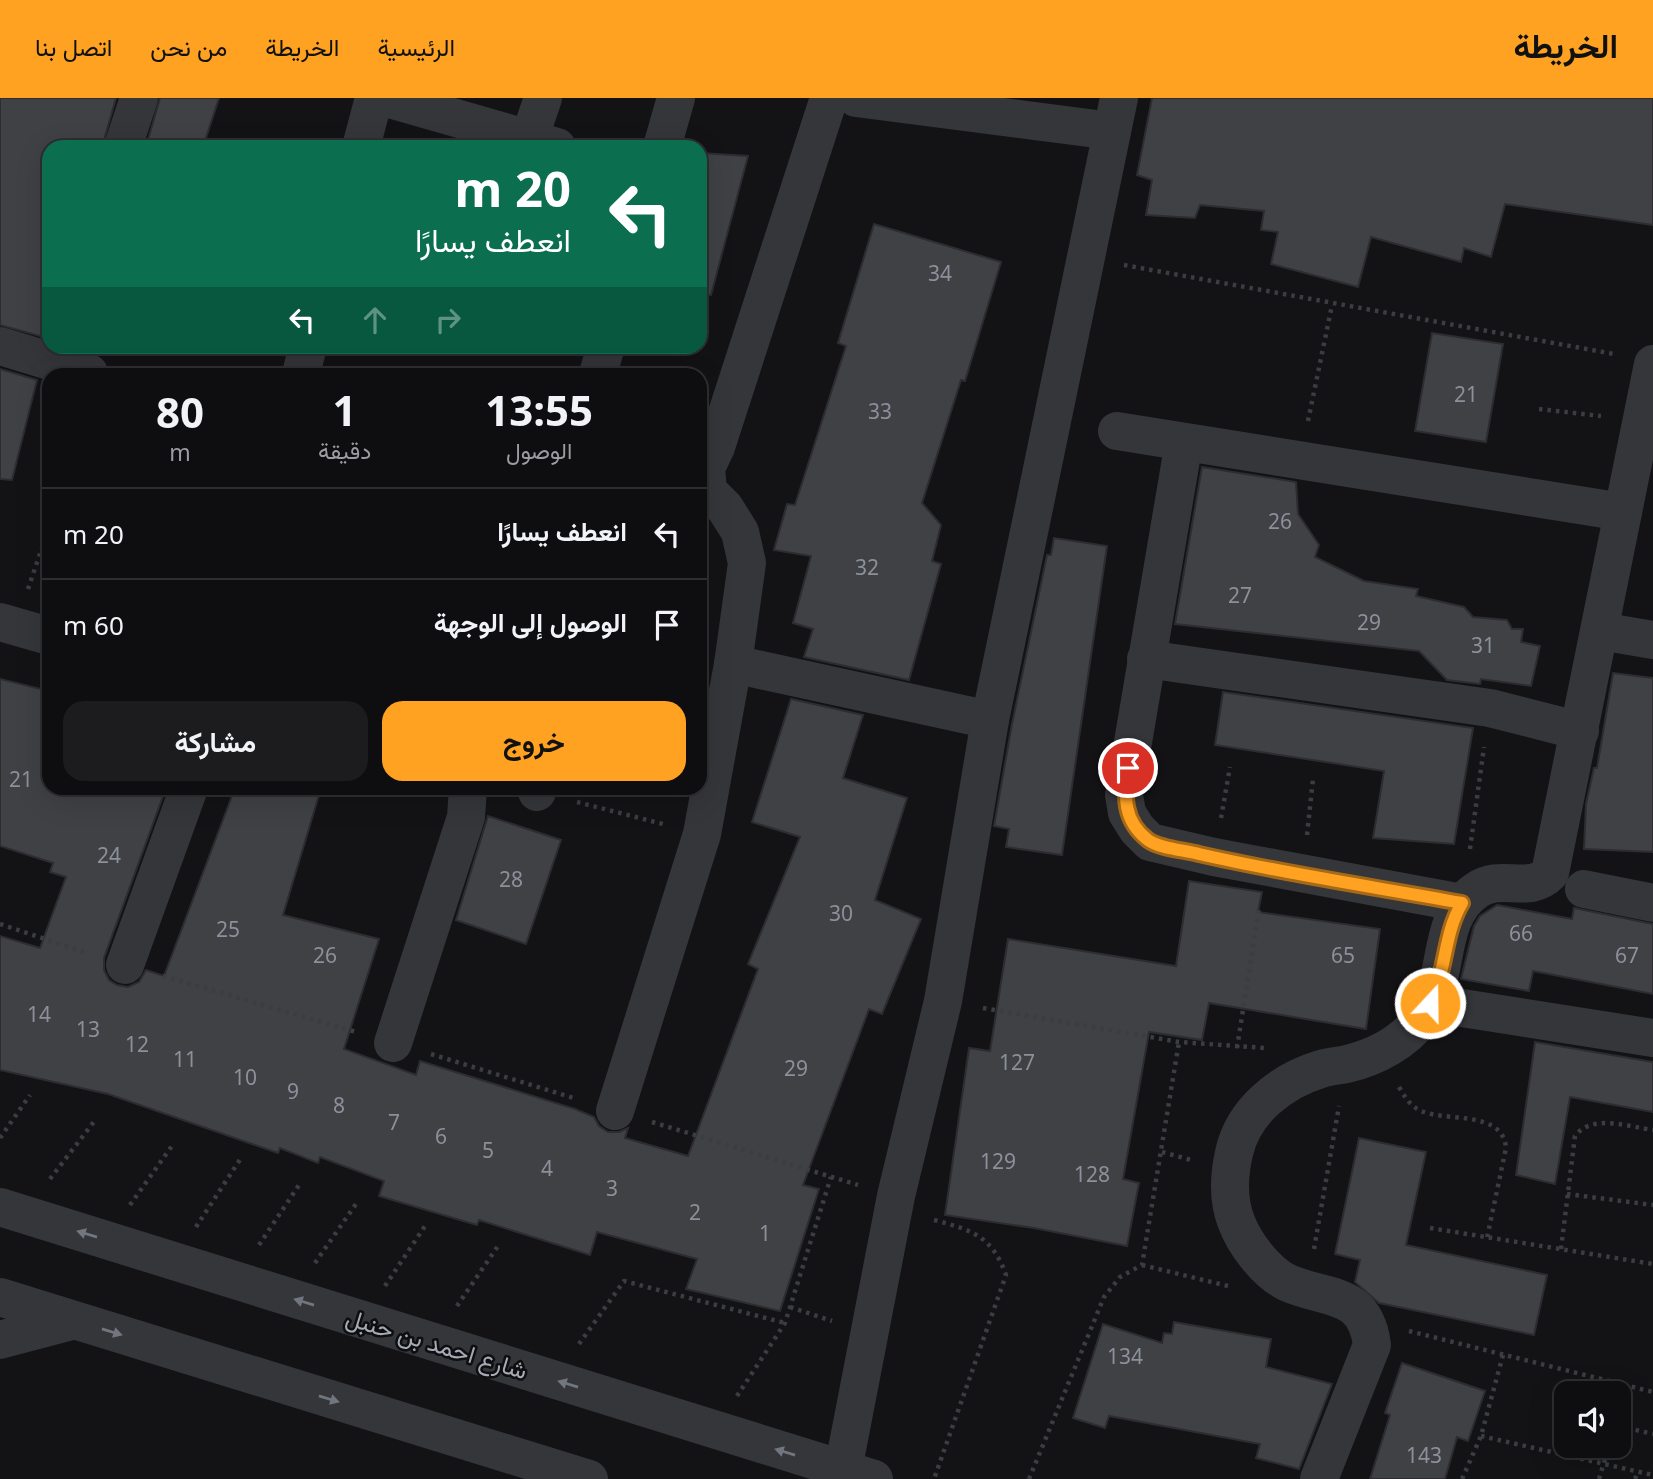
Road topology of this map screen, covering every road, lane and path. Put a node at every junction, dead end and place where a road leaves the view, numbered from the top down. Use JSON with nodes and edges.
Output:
{"nodes":[{"id":1,"x":139,"y":98,"type":"edge"},
{"id":2,"x":374,"y":98,"type":"edge"},
{"id":3,"x":386,"y":98,"type":"edge"},
{"id":4,"x":543,"y":98,"type":"edge"},
{"id":5,"x":676,"y":98,"type":"edge"},
{"id":6,"x":828,"y":98,"type":"edge"},
{"id":7,"x":856,"y":98,"type":"edge"},
{"id":8,"x":1116,"y":114,"type":"edge"},
{"id":9,"x":125,"y":140,"type":"edge"},
{"id":10,"x":363,"y":140,"type":"edge"},
{"id":11,"x":533,"y":140,"type":"edge"},
{"id":12,"x":543,"y":140,"type":"edge"},
{"id":13,"x":664,"y":140,"type":"edge"},
{"id":14,"x":1087,"y":258,"type":"junction"},
{"id":15,"x":1332,"y":305,"type":"junction"},
{"id":16,"x":0,"y":346,"type":"edge"},
{"id":17,"x":1640,"y":360,"type":"edge"},
{"id":18,"x":84,"y":365,"type":"edge"},
{"id":19,"x":1539,"y":410,"type":"dead end"},
{"id":20,"x":1642,"y":420,"type":"junction"},
{"id":21,"x":1117,"y":431,"type":"dead end"},
{"id":22,"x":1184,"y":442,"type":"junction"},
{"id":23,"x":1300,"y":461,"type":"junction"},
{"id":24,"x":707,"y":466,"type":"edge"},
{"id":25,"x":707,"y":480,"type":"edge"},
{"id":26,"x":1623,"y":512,"type":"junction"},
{"id":27,"x":42,"y":553,"type":"edge"},
{"id":28,"x":22,"y":628,"type":"edge"},
{"id":29,"x":1600,"y":631,"type":"junction"},
{"id":30,"x":1653,"y":640,"type":"edge"},
{"id":31,"x":1146,"y":659,"type":"junction"},
{"id":32,"x":733,"y":664,"type":"junction"},
{"id":33,"x":1490,"y":708,"type":"junction"},
{"id":34,"x":990,"y":720,"type":"junction"},
{"id":35,"x":1580,"y":731,"type":"junction"},
{"id":36,"x":1230,"y":767,"type":"dead end"},
{"id":37,"x":1313,"y":779,"type":"dead end"},
{"id":38,"x":186,"y":795,"type":"edge"},
{"id":39,"x":468,"y":795,"type":"edge"},
{"id":40,"x":556,"y":795,"type":"edge"},
{"id":41,"x":702,"y":834,"type":"junction"},
{"id":42,"x":1214,"y":857,"type":"junction"},
{"id":43,"x":1266,"y":867,"type":"junction"},
{"id":44,"x":1303,"y":874,"type":"junction"},
{"id":45,"x":1584,"y":889,"type":"dead end"},
{"id":46,"x":1462,"y":903,"type":"junction"},
{"id":47,"x":1653,"y":903,"type":"edge"},
{"id":48,"x":0,"y":924,"type":"edge"},
{"id":49,"x":125,"y":965,"type":"junction"},
{"id":50,"x":943,"y":1001,"type":"junction"},
{"id":51,"x":1430,"y":1003,"type":"junction"},
{"id":52,"x":1653,"y":1038,"type":"edge"},
{"id":53,"x":1179,"y":1042,"type":"junction"},
{"id":54,"x":393,"y":1043,"type":"junction"},
{"id":55,"x":1394,"y":1045,"type":"junction"},
{"id":56,"x":1237,"y":1048,"type":"junction"},
{"id":57,"x":1276,"y":1048,"type":"dead end"},
{"id":58,"x":1347,"y":1064,"type":"junction"},
{"id":59,"x":30,"y":1095,"type":"dead end"},
{"id":60,"x":615,"y":1111,"type":"junction"},
{"id":61,"x":96,"y":1119,"type":"dead end"},
{"id":62,"x":1653,"y":1130,"type":"edge"},
{"id":63,"x":0,"y":1138,"type":"edge"},
{"id":64,"x":174,"y":1143,"type":"dead end"},
{"id":65,"x":242,"y":1158,"type":"dead end"},
{"id":66,"x":831,"y":1177,"type":"junction"},
{"id":67,"x":299,"y":1185,"type":"dead end"},
{"id":68,"x":1567,"y":1194,"type":"junction"},
{"id":69,"x":358,"y":1200,"type":"dead end"},
{"id":70,"x":894,"y":1203,"type":"junction"},
{"id":71,"x":1653,"y":1205,"type":"edge"},
{"id":72,"x":11,"y":1211,"type":"edge"},
{"id":73,"x":427,"y":1223,"type":"dead end"},
{"id":74,"x":1430,"y":1228,"type":"dead end"},
{"id":75,"x":1487,"y":1238,"type":"junction"},
{"id":76,"x":106,"y":1240,"type":"junction"},
{"id":77,"x":500,"y":1243,"type":"dead end"},
{"id":78,"x":1561,"y":1249,"type":"junction"},
{"id":79,"x":173,"y":1261,"type":"junction"},
{"id":80,"x":1653,"y":1264,"type":"edge"},
{"id":81,"x":236,"y":1281,"type":"junction"},
{"id":82,"x":1307,"y":1288,"type":"junction"},
{"id":83,"x":0,"y":1297,"type":"edge"},
{"id":84,"x":291,"y":1298,"type":"junction"},
{"id":85,"x":361,"y":1320,"type":"junction"},
{"id":86,"x":75,"y":1321,"type":"junction"},
{"id":87,"x":785,"y":1323,"type":"junction"},
{"id":88,"x":0,"y":1340,"type":"edge"},
{"id":89,"x":432,"y":1342,"type":"junction"},
{"id":90,"x":1503,"y":1354,"type":"dead end"},
{"id":91,"x":554,"y":1379,"type":"junction"},
{"id":92,"x":1631,"y":1429,"type":"edge"},
{"id":93,"x":715,"y":1430,"type":"junction"},
{"id":94,"x":1653,"y":1434,"type":"edge"},
{"id":95,"x":1481,"y":1436,"type":"junction"},
{"id":96,"x":1606,"y":1458,"type":"edge"},
{"id":97,"x":1605,"y":1464,"type":"junction"},
{"id":98,"x":1638,"y":1472,"type":"junction"},
{"id":99,"x":859,"y":1474,"type":"edge"},
{"id":100,"x":1653,"y":1475,"type":"edge"},
{"id":101,"x":589,"y":1479,"type":"edge"},
{"id":102,"x":934,"y":1479,"type":"edge"},
{"id":103,"x":1029,"y":1479,"type":"edge"},
{"id":104,"x":1319,"y":1479,"type":"edge"},
{"id":105,"x":1462,"y":1479,"type":"edge"},
{"id":106,"x":1599,"y":1479,"type":"edge"},
{"id":107,"x":1635,"y":1479,"type":"edge"}],
"edges":[{"from":1,"to":9,"type":"street"},
{"from":2,"to":10,"type":"street"},
{"from":3,"to":11,"type":"street"},
{"from":4,"to":12,"type":"street"},
{"from":5,"to":13,"type":"street"},
{"from":6,"to":24,"type":"street"},
{"from":7,"to":8,"type":"street"},
{"from":8,"to":14,"type":"street"},
{"from":14,"to":15,"type":"path"},
{"from":14,"to":34,"type":"street"},
{"from":15,"to":17,"type":"path"},
{"from":15,"to":23,"type":"path"},
{"from":16,"to":18,"type":"street"},
{"from":17,"to":20,"type":"street"},
{"from":19,"to":20,"type":"path"},
{"from":20,"to":26,"type":"street"},
{"from":21,"to":22,"type":"street"},
{"from":22,"to":23,"type":"street"},
{"from":22,"to":31,"type":"street"},
{"from":23,"to":26,"type":"street"},
{"from":25,"to":32,"type":"street"},
{"from":26,"to":29,"type":"street"},
{"from":27,"to":28,"type":"path"},
{"from":29,"to":30,"type":"street"},
{"from":29,"to":35,"type":"street"},
{"from":31,"to":33,"type":"street"},
{"from":31,"to":42,"type":"street"},
{"from":32,"to":34,"type":"street"},
{"from":32,"to":41,"type":"street"},
{"from":33,"to":35,"type":"street"},
{"from":33,"to":46,"type":"path"},
{"from":34,"to":50,"type":"street"},
{"from":35,"to":46,"type":"street"},
{"from":36,"to":42,"type":"path"},
{"from":37,"to":44,"type":"path"},
{"from":38,"to":49,"type":"street"},
{"from":39,"to":54,"type":"street"},
{"from":40,"to":41,"type":"path"},
{"from":41,"to":60,"type":"street"},
{"from":42,"to":43,"type":"street"},
{"from":43,"to":44,"type":"street"},
{"from":43,"to":56,"type":"path"},
{"from":44,"to":46,"type":"street"},
{"from":45,"to":47,"type":"street"},
{"from":46,"to":51,"type":"street"},
{"from":48,"to":49,"type":"path"},
{"from":49,"to":54,"type":"path"},
{"from":50,"to":53,"type":"path"},
{"from":50,"to":70,"type":"street"},
{"from":51,"to":52,"type":"street"},
{"from":51,"to":55,"type":"street"},
{"from":53,"to":56,"type":"path"},
{"from":53,"to":103,"type":"path"},
{"from":54,"to":60,"type":"path"},
{"from":55,"to":58,"type":"street"},
{"from":55,"to":75,"type":"path"},
{"from":56,"to":57,"type":"path"},
{"from":58,"to":82,"type":"path"},
{"from":58,"to":82,"type":"street"},
{"from":59,"to":63,"type":"path"},
{"from":60,"to":66,"type":"path"},
{"from":61,"to":72,"type":"path"},
{"from":62,"to":68,"type":"path"},
{"from":64,"to":76,"type":"path"},
{"from":65,"to":79,"type":"path"},
{"from":66,"to":70,"type":"path"},
{"from":66,"to":87,"type":"path"},
{"from":67,"to":81,"type":"path"},
{"from":68,"to":71,"type":"path"},
{"from":68,"to":78,"type":"path"},
{"from":69,"to":84,"type":"path"},
{"from":70,"to":99,"type":"street"},
{"from":70,"to":102,"type":"path"},
{"from":76,"to":72,"type":"street","name":"شارع احمد بن حنبل","one_way":true},
{"from":73,"to":85,"type":"path"},
{"from":74,"to":75,"type":"path"},
{"from":75,"to":78,"type":"path"},
{"from":76,"to":79,"type":"street","name":"شارع احمد بن حنبل"},
{"from":77,"to":89,"type":"path"},
{"from":78,"to":80,"type":"path"},
{"from":79,"to":81,"type":"street","name":"شارع احمد بن حنبل"},
{"from":81,"to":84,"type":"street","name":"شارع احمد بن حنبل"},
{"from":82,"to":104,"type":"street"},
{"from":83,"to":86,"type":"street"},
{"from":85,"to":84,"type":"street","name":"شارع احمد بن حنبل","one_way":true},
{"from":85,"to":89,"type":"street","name":"شارع احمد بن حنبل"},
{"from":86,"to":88,"type":"street"},
{"from":86,"to":101,"type":"street","one_way":true},
{"from":87,"to":91,"type":"path"},
{"from":87,"to":93,"type":"path"},
{"from":89,"to":91,"type":"street","name":"شارع احمد بن حنبل"},
{"from":90,"to":95,"type":"path"},
{"from":93,"to":91,"type":"street","name":"شارع احمد بن حنبل","one_way":true},
{"from":92,"to":94,"type":"path"},
{"from":99,"to":93,"type":"street","name":"شارع احمد بن حنبل","one_way":true},
{"from":95,"to":97,"type":"path"},
{"from":95,"to":105,"type":"path"},
{"from":96,"to":97,"type":"path"},
{"from":97,"to":98,"type":"path"},
{"from":97,"to":106,"type":"path"},
{"from":98,"to":100,"type":"path"},
{"from":98,"to":107,"type":"path"}]}
